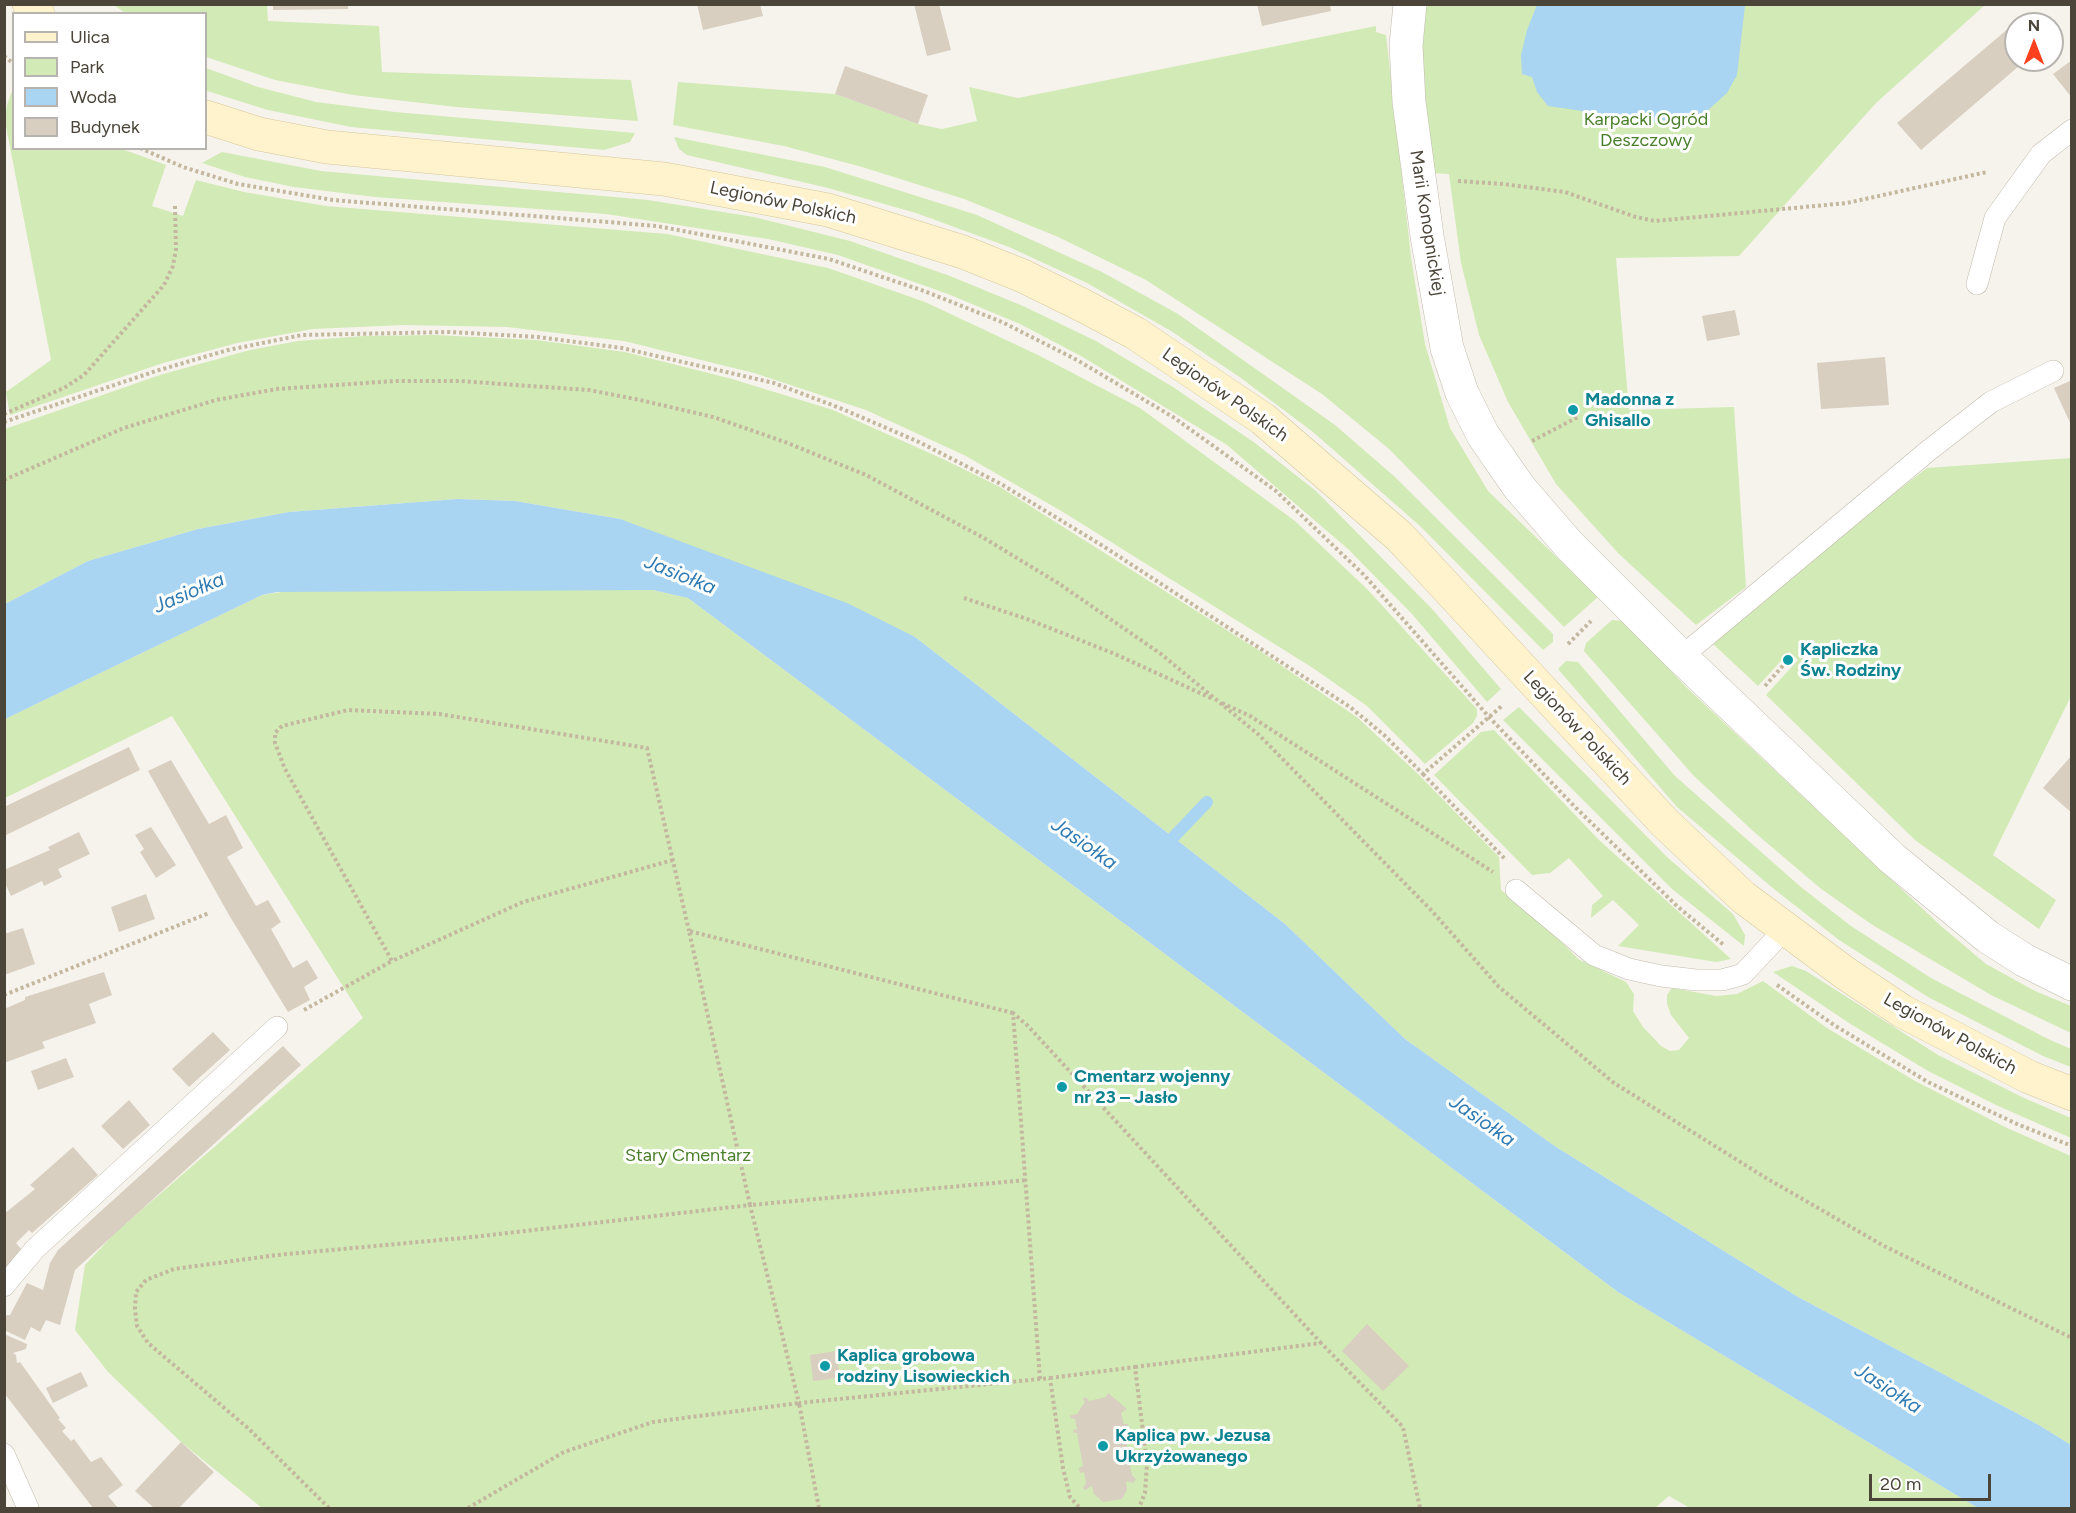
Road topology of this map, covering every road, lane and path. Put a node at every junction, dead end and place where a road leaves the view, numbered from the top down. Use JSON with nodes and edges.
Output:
{"nodes":[{"id":1,"x":1410,"y":4,"type":"edge"},
{"id":2,"x":207,"y":117,"type":"edge"},
{"id":3,"x":2072,"y":130,"type":"edge"},
{"id":4,"x":145,"y":150,"type":"edge"},
{"id":5,"x":2041,"y":154,"type":"junction"},
{"id":6,"x":1419,"y":180,"type":"junction"},
{"id":7,"x":175,"y":206,"type":"dead end"},
{"id":8,"x":1977,"y":284,"type":"dead end"},
{"id":9,"x":2053,"y":371,"type":"dead end"},
{"id":10,"x":4,"y":414,"type":"edge"},
{"id":11,"x":1578,"y":417,"type":"dead end"},
{"id":12,"x":4,"y":422,"type":"edge"},
{"id":13,"x":1524,"y":446,"type":"dead end"},
{"id":14,"x":4,"y":480,"type":"edge"},
{"id":15,"x":1327,"y":538,"type":"dead end"},
{"id":16,"x":964,"y":598,"type":"dead end"},
{"id":17,"x":1597,"y":616,"type":"dead end"},
{"id":18,"x":1568,"y":644,"type":"dead end"},
{"id":19,"x":1681,"y":657,"type":"junction"},
{"id":20,"x":1788,"y":660,"type":"dead end"},
{"id":21,"x":1761,"y":690,"type":"dead end"},
{"id":22,"x":1217,"y":701,"type":"junction"},
{"id":23,"x":1505,"y":703,"type":"dead end"},
{"id":24,"x":1423,"y":774,"type":"junction"},
{"id":25,"x":673,"y":860,"type":"dead end"},
{"id":26,"x":1516,"y":890,"type":"junction"},
{"id":27,"x":208,"y":914,"type":"dead end"},
{"id":28,"x":1786,"y":928,"type":"junction"},
{"id":29,"x":689,"y":931,"type":"junction"},
{"id":30,"x":392,"y":961,"type":"junction"},
{"id":31,"x":2064,"y":981,"type":"edge"},
{"id":32,"x":4,"y":994,"type":"edge"},
{"id":33,"x":1013,"y":1013,"type":"junction"},
{"id":34,"x":277,"y":1027,"type":"joint"},
{"id":35,"x":2072,"y":1094,"type":"edge"},
{"id":36,"x":1027,"y":1180,"type":"junction"},
{"id":37,"x":750,"y":1205,"type":"junction"},
{"id":38,"x":4,"y":1287,"type":"edge"},
{"id":39,"x":2072,"y":1338,"type":"edge"},
{"id":40,"x":1321,"y":1343,"type":"junction"},
{"id":41,"x":1135,"y":1368,"type":"junction"},
{"id":42,"x":1050,"y":1378,"type":"junction"},
{"id":43,"x":1040,"y":1379,"type":"junction"},
{"id":44,"x":799,"y":1403,"type":"junction"},
{"id":45,"x":4,"y":1454,"type":"edge"},
{"id":46,"x":28,"y":1509,"type":"edge"},
{"id":47,"x":329,"y":1509,"type":"edge"},
{"id":48,"x":468,"y":1509,"type":"edge"},
{"id":49,"x":819,"y":1509,"type":"edge"},
{"id":50,"x":1080,"y":1509,"type":"edge"},
{"id":51,"x":1138,"y":1509,"type":"edge"},
{"id":52,"x":1420,"y":1509,"type":"edge"}],
"edges":[{"from":1,"to":6,"type":"street","name":"Marii Konopnickiej"},
{"from":2,"to":28,"type":"main road","name":"Legionów Polskich"},
{"from":3,"to":5,"type":"lane"},
{"from":4,"to":15,"type":"path"},
{"from":5,"to":6,"type":"path"},
{"from":5,"to":8,"type":"lane"},
{"from":6,"to":19,"type":"street","name":"Marii Konopnickiej"},
{"from":7,"to":10,"type":"path"},
{"from":9,"to":19,"type":"lane"},
{"from":11,"to":13,"type":"path"},
{"from":12,"to":24,"type":"path"},
{"from":14,"to":22,"type":"path"},
{"from":16,"to":22,"type":"path"},
{"from":17,"to":18,"type":"path"},
{"from":19,"to":31,"type":"street","name":"Marii Konopnickiej"},
{"from":20,"to":21,"type":"path"},
{"from":22,"to":26,"type":"path"},
{"from":22,"to":39,"type":"path"},
{"from":23,"to":24,"type":"path"},
{"from":24,"to":26,"type":"path"},
{"from":25,"to":30,"type":"path"},
{"from":26,"to":28,"type":"lane"},
{"from":27,"to":32,"type":"path"},
{"from":28,"to":35,"type":"main road","name":"Legionów Polskich"},
{"from":29,"to":30,"type":"path"},
{"from":29,"to":33,"type":"path"},
{"from":29,"to":37,"type":"path"},
{"from":30,"to":34,"type":"path"},
{"from":33,"to":36,"type":"path"},
{"from":33,"to":40,"type":"path"},
{"from":34,"to":38,"type":"lane"},
{"from":36,"to":37,"type":"path"},
{"from":36,"to":43,"type":"path"},
{"from":37,"to":44,"type":"path"},
{"from":37,"to":47,"type":"path"},
{"from":40,"to":41,"type":"path"},
{"from":40,"to":52,"type":"path"},
{"from":41,"to":42,"type":"path"},
{"from":41,"to":51,"type":"path"},
{"from":42,"to":43,"type":"path"},
{"from":42,"to":50,"type":"path"},
{"from":43,"to":44,"type":"path"},
{"from":44,"to":48,"type":"path"},
{"from":44,"to":49,"type":"path"},
{"from":45,"to":46,"type":"lane"}]}
